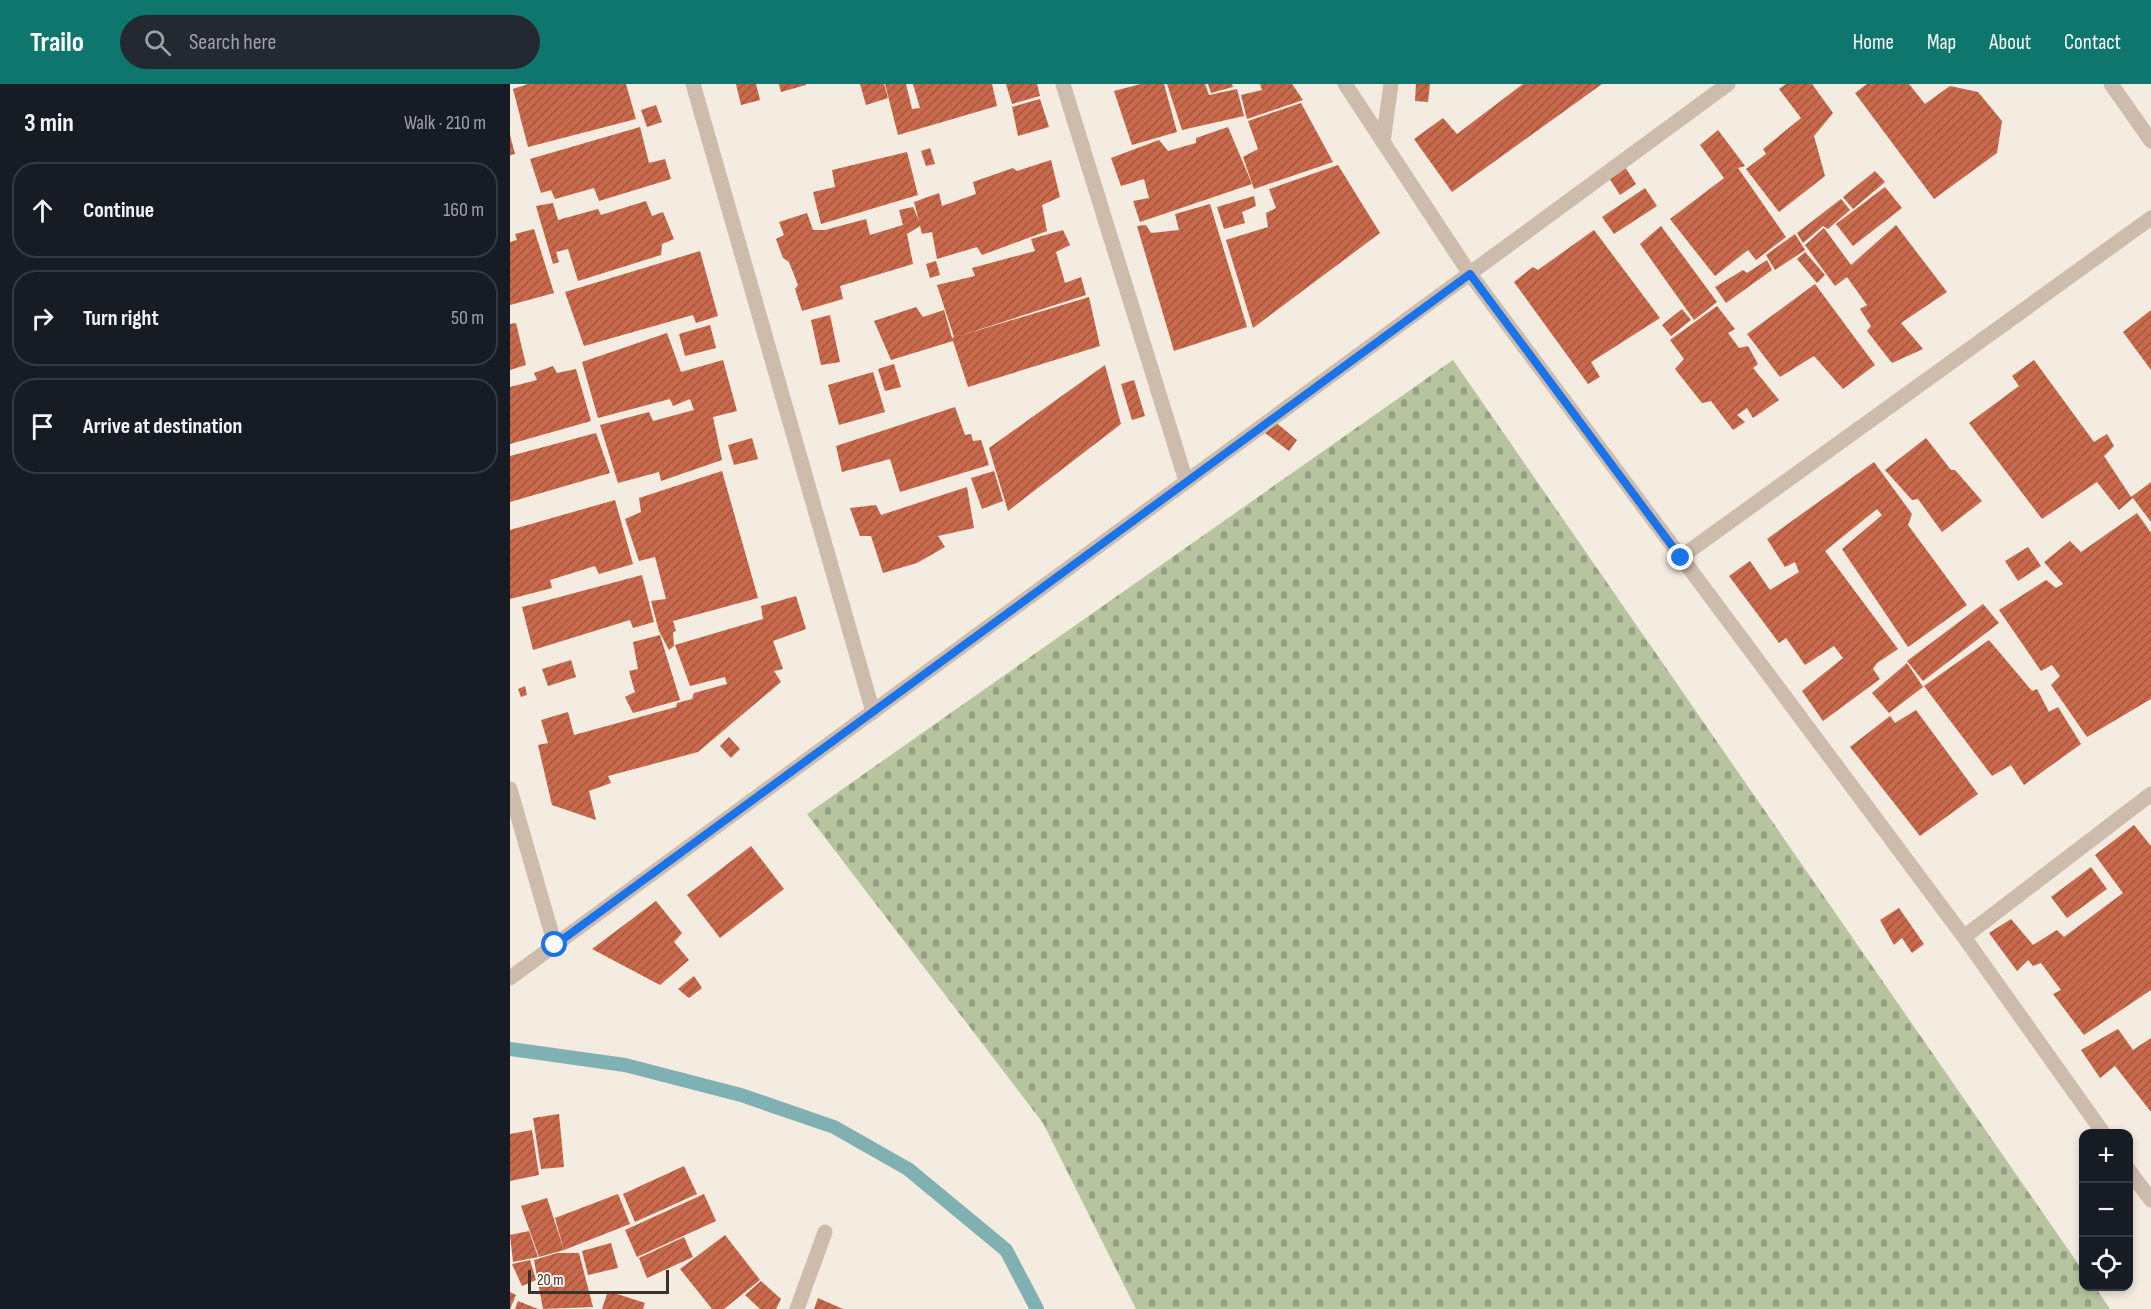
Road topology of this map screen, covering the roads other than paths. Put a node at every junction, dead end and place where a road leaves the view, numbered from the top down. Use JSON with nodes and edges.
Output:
{"nodes":[{"id":1,"x":693,"y":84,"type":"edge"},
{"id":2,"x":1063,"y":84,"type":"edge"},
{"id":3,"x":1345,"y":84,"type":"edge"},
{"id":4,"x":1391,"y":84,"type":"edge"},
{"id":5,"x":1728,"y":84,"type":"edge"},
{"id":6,"x":2110,"y":84,"type":"edge"},
{"id":7,"x":2151,"y":141,"type":"edge"},
{"id":8,"x":1383,"y":142,"type":"junction"},
{"id":9,"x":2151,"y":218,"type":"edge"},
{"id":10,"x":1470,"y":274,"type":"junction"},
{"id":11,"x":1186,"y":481,"type":"junction"},
{"id":12,"x":1681,"y":558,"type":"junction"},
{"id":13,"x":873,"y":712,"type":"junction"},
{"id":14,"x":510,"y":789,"type":"edge"},
{"id":15,"x":2151,"y":794,"type":"edge"},
{"id":16,"x":1964,"y":937,"type":"junction"},
{"id":17,"x":555,"y":945,"type":"junction"},
{"id":18,"x":510,"y":978,"type":"edge"},
{"id":19,"x":2100,"y":1129,"type":"edge"},
{"id":20,"x":2133,"y":1176,"type":"edge"},
{"id":21,"x":2151,"y":1200,"type":"edge"},
{"id":22,"x":825,"y":1232,"type":"dead end"},
{"id":23,"x":797,"y":1309,"type":"edge"}],
"edges":[{"from":1,"to":13,"type":"street"},
{"from":2,"to":11,"type":"street"},
{"from":3,"to":8,"type":"street"},
{"from":4,"to":8,"type":"street"},
{"from":5,"to":10,"type":"street"},
{"from":6,"to":7,"type":"street"},
{"from":8,"to":10,"type":"street"},
{"from":9,"to":12,"type":"street"},
{"from":10,"to":11,"type":"street"},
{"from":10,"to":12,"type":"street"},
{"from":11,"to":13,"type":"street"},
{"from":12,"to":16,"type":"street"},
{"from":13,"to":17,"type":"street"},
{"from":14,"to":17,"type":"street"},
{"from":15,"to":16,"type":"street"},
{"from":16,"to":19,"type":"street"},
{"from":17,"to":18,"type":"street"},
{"from":20,"to":21,"type":"street"},
{"from":22,"to":23,"type":"street"}]}
